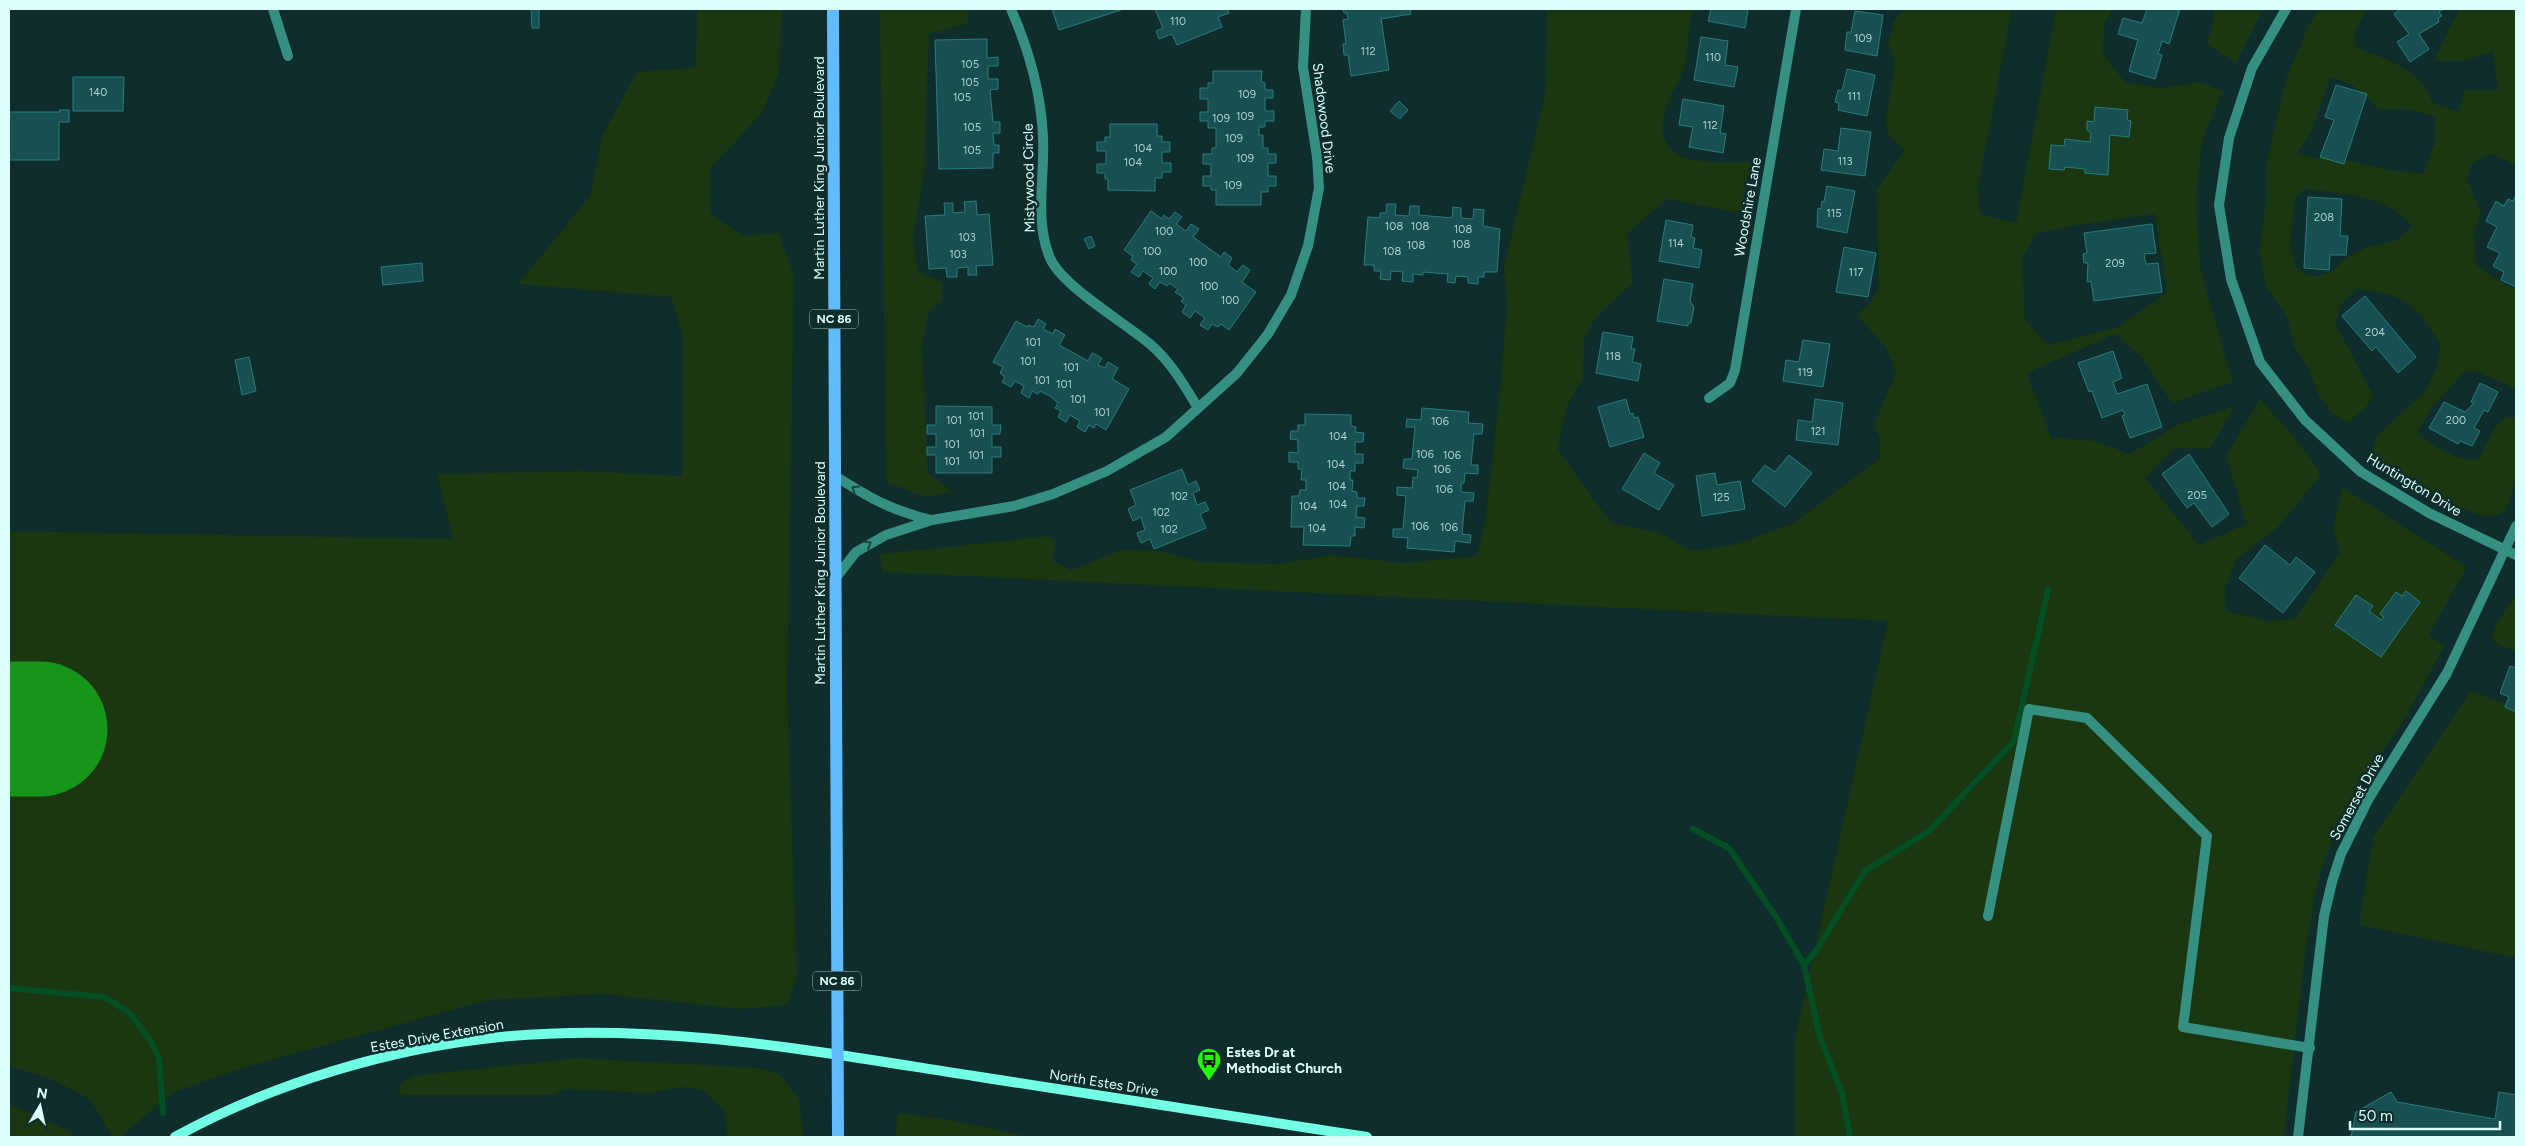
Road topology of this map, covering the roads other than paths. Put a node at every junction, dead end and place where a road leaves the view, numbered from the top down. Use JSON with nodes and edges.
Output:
{"nodes":[{"id":1,"x":273,"y":9,"type":"edge"},
{"id":2,"x":833,"y":9,"type":"edge"},
{"id":3,"x":1011,"y":9,"type":"edge"},
{"id":4,"x":1306,"y":9,"type":"edge"},
{"id":5,"x":1796,"y":9,"type":"edge"},
{"id":6,"x":2286,"y":9,"type":"edge"},
{"id":7,"x":288,"y":56,"type":"dead end"},
{"id":8,"x":1709,"y":398,"type":"dead end"},
{"id":9,"x":1198,"y":408,"type":"junction"},
{"id":10,"x":835,"y":476,"type":"junction"},
{"id":11,"x":932,"y":520,"type":"junction"},
{"id":12,"x":2516,"y":526,"type":"edge"},
{"id":13,"x":2505,"y":550,"type":"junction"},
{"id":14,"x":2516,"y":555,"type":"edge"},
{"id":15,"x":835,"y":579,"type":"junction"},
{"id":16,"x":1988,"y":916,"type":"dead end"},
{"id":17,"x":2310,"y":1048,"type":"junction"},
{"id":18,"x":837,"y":1055,"type":"junction"},
{"id":19,"x":174,"y":1137,"type":"edge"},
{"id":20,"x":838,"y":1137,"type":"edge"},
{"id":21,"x":1367,"y":1137,"type":"edge"},
{"id":22,"x":2298,"y":1137,"type":"edge"}],
"edges":[{"from":1,"to":7,"type":"street"},
{"from":2,"to":10,"type":"main road","name":"Martin Luther King Junior Boulevard","number":"NC 86"},
{"from":3,"to":9,"type":"street","name":"Mistywood Circle"},
{"from":4,"to":9,"type":"street","name":"Shadowood Drive"},
{"from":5,"to":8,"type":"street","name":"Woodshire Lane"},
{"from":6,"to":13,"type":"street","name":"Huntington Drive"},
{"from":9,"to":11,"type":"street","name":"Shadowood Drive"},
{"from":11,"to":10,"type":"street","name":"Shadowood Drive","one_way":true},
{"from":10,"to":15,"type":"main road","name":"Martin Luther King Junior Boulevard","number":"NC 86"},
{"from":15,"to":11,"type":"street","name":"Shadowood Drive","one_way":true},
{"from":12,"to":13,"type":"street","name":"Somerset Drive"},
{"from":13,"to":14,"type":"street","name":"Huntington Drive"},
{"from":13,"to":17,"type":"street","name":"Somerset Drive"},
{"from":15,"to":18,"type":"main road","name":"Martin Luther King Junior Boulevard","number":"NC 86"},
{"from":16,"to":17,"type":"street"},
{"from":17,"to":22,"type":"street","name":"Somerset Drive"},
{"from":18,"to":19,"type":"main road","name":"Estes Drive Extension"},
{"from":18,"to":20,"type":"main road","name":"Martin Luther King Junior Boulevard","number":"NC 86"},
{"from":18,"to":21,"type":"main road","name":"North Estes Drive"}]}
